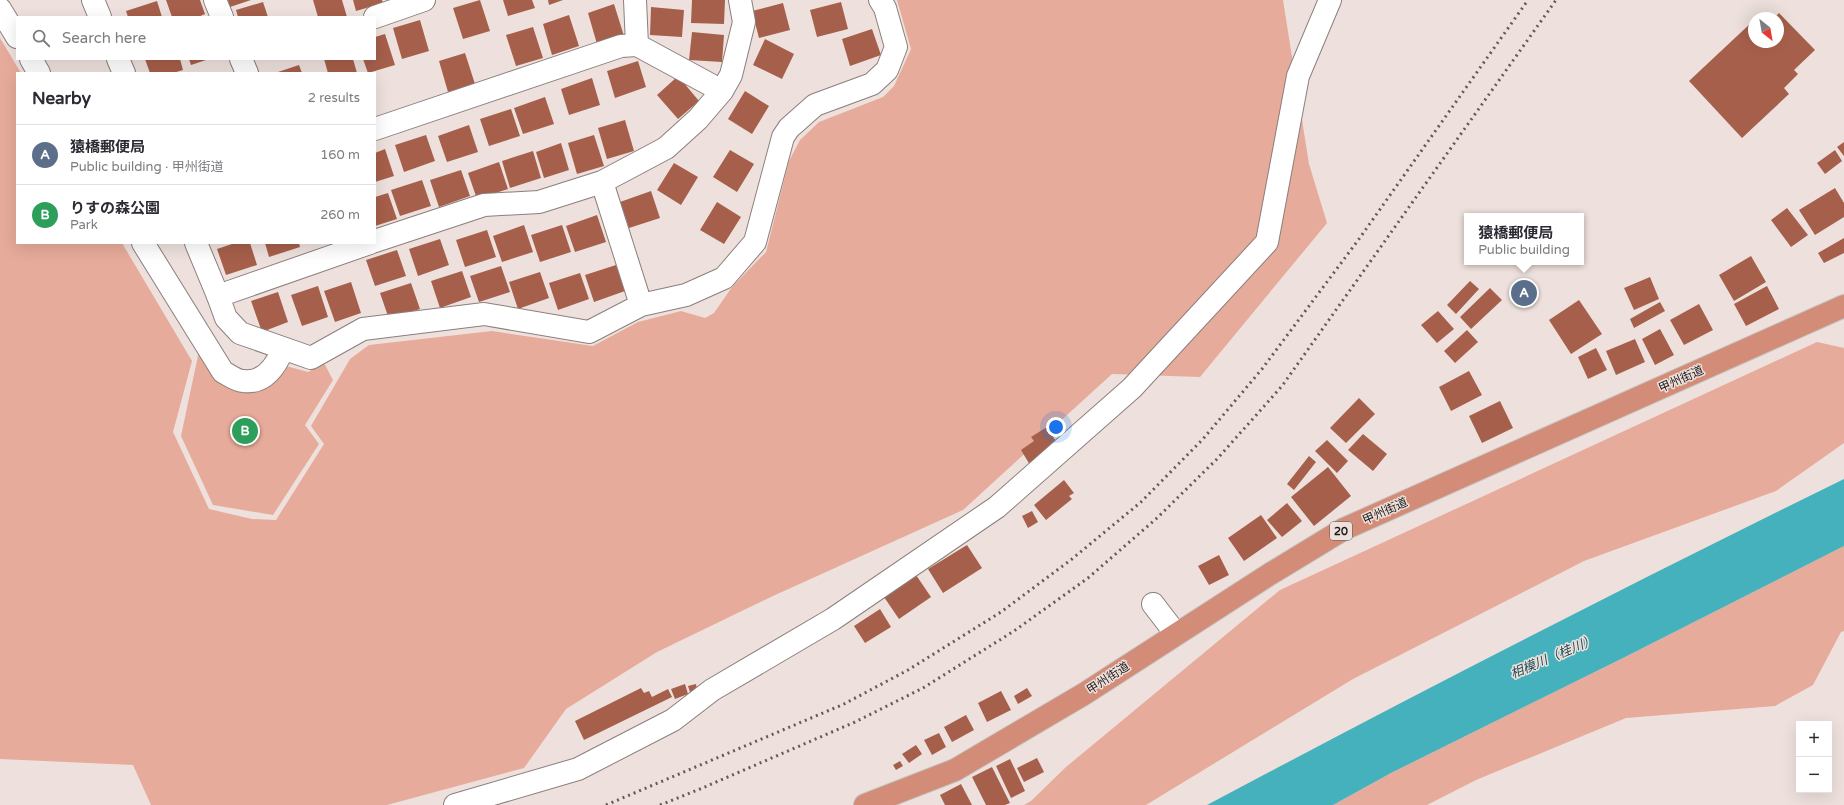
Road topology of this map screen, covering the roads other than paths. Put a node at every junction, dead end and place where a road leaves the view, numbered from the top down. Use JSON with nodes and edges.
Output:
{"nodes":[{"id":1,"x":215,"y":0,"type":"edge"},
{"id":2,"x":424,"y":0,"type":"edge"},
{"id":3,"x":635,"y":0,"type":"edge"},
{"id":4,"x":740,"y":0,"type":"edge"},
{"id":5,"x":880,"y":0,"type":"edge"},
{"id":6,"x":1330,"y":0,"type":"edge"},
{"id":7,"x":0,"y":9,"type":"edge"},
{"id":8,"x":222,"y":16,"type":"edge"},
{"id":9,"x":376,"y":16,"type":"edge"},
{"id":10,"x":16,"y":35,"type":"edge"},
{"id":11,"x":637,"y":45,"type":"junction"},
{"id":12,"x":32,"y":60,"type":"edge"},
{"id":13,"x":118,"y":60,"type":"edge"},
{"id":14,"x":38,"y":72,"type":"edge"},
{"id":15,"x":124,"y":72,"type":"edge"},
{"id":16,"x":722,"y":91,"type":"junction"},
{"id":17,"x":376,"y":129,"type":"edge"},
{"id":18,"x":602,"y":182,"type":"junction"},
{"id":19,"x":376,"y":241,"type":"edge"},
{"id":20,"x":144,"y":244,"type":"edge"},
{"id":21,"x":196,"y":244,"type":"edge"},
{"id":22,"x":363,"y":244,"type":"edge"},
{"id":23,"x":317,"y":251,"type":"edge"},
{"id":24,"x":218,"y":296,"type":"junction"},
{"id":25,"x":641,"y":305,"type":"junction"},
{"id":26,"x":1844,"y":306,"type":"edge"},
{"id":27,"x":283,"y":349,"type":"junction"},
{"id":28,"x":1153,"y":604,"type":"dead end"},
{"id":29,"x":1176,"y":634,"type":"junction"},
{"id":30,"x":455,"y":805,"type":"edge"},
{"id":31,"x":865,"y":805,"type":"edge"}],
"edges":[{"from":1,"to":8,"type":"street"},
{"from":2,"to":9,"type":"street"},
{"from":3,"to":11,"type":"street"},
{"from":4,"to":16,"type":"street"},
{"from":5,"to":25,"type":"street"},
{"from":6,"to":30,"type":"street"},
{"from":7,"to":10,"type":"street"},
{"from":11,"to":16,"type":"street"},
{"from":11,"to":17,"type":"street"},
{"from":12,"to":14,"type":"street"},
{"from":13,"to":15,"type":"street"},
{"from":16,"to":18,"type":"street"},
{"from":18,"to":19,"type":"street"},
{"from":18,"to":25,"type":"street"},
{"from":20,"to":27,"type":"street"},
{"from":21,"to":24,"type":"street"},
{"from":22,"to":23,"type":"street"},
{"from":23,"to":24,"type":"street"},
{"from":24,"to":27,"type":"street"},
{"from":25,"to":27,"type":"street"},
{"from":26,"to":29,"type":"highway","name":"甲州街道","number":"20"},
{"from":28,"to":29,"type":"street"},
{"from":29,"to":31,"type":"highway","name":"甲州街道","number":"20"}]}
